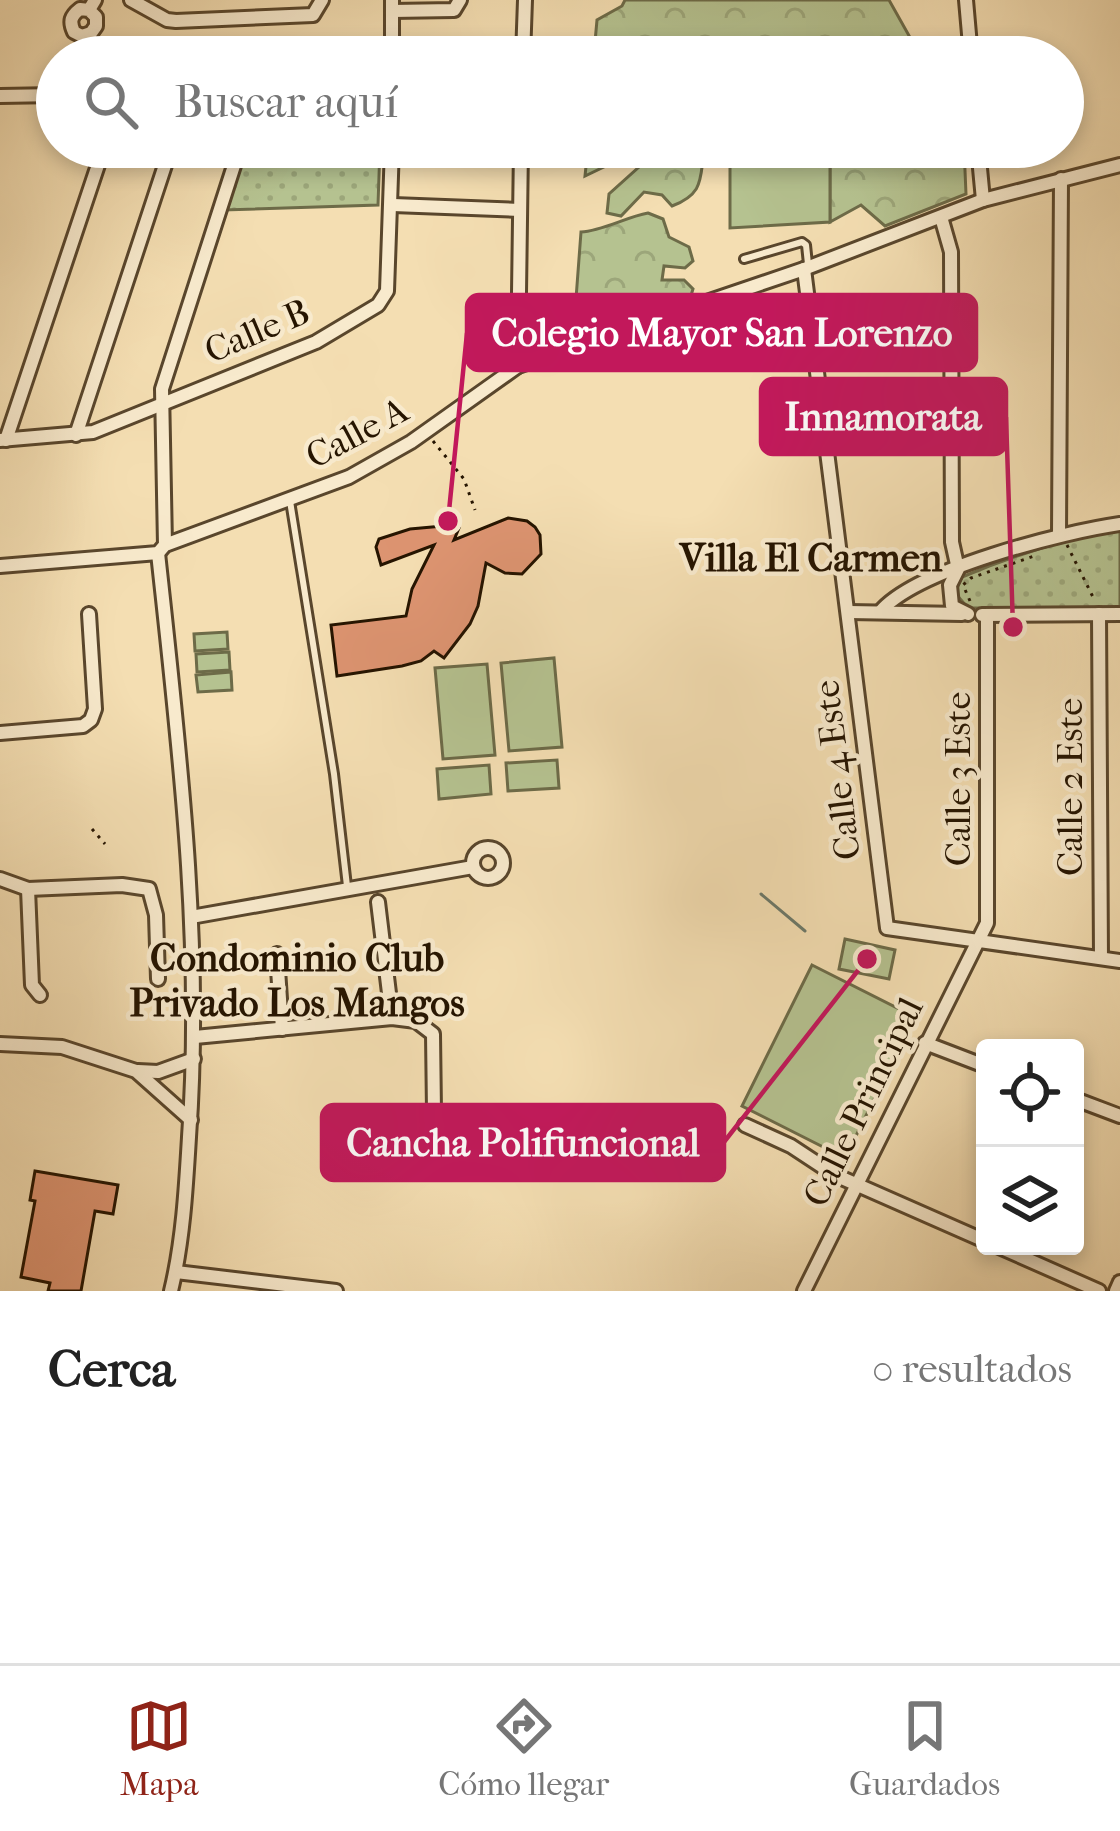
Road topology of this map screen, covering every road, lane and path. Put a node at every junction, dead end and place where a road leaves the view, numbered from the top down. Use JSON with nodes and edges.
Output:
{"nodes":[{"id":1,"x":131,"y":0,"type":"edge"},
{"id":2,"x":322,"y":0,"type":"edge"},
{"id":3,"x":460,"y":0,"type":"edge"},
{"id":4,"x":525,"y":0,"type":"edge"},
{"id":5,"x":966,"y":0,"type":"edge"},
{"id":6,"x":392,"y":6,"type":"edge"},
{"id":7,"x":524,"y":36,"type":"edge"},
{"id":8,"x":969,"y":36,"type":"edge"},
{"id":9,"x":36,"y":95,"type":"edge"},
{"id":10,"x":0,"y":96,"type":"edge"},
{"id":11,"x":1120,"y":165,"type":"edge"},
{"id":12,"x":97,"y":168,"type":"edge"},
{"id":13,"x":164,"y":168,"type":"edge"},
{"id":14,"x":232,"y":168,"type":"edge"},
{"id":15,"x":392,"y":168,"type":"edge"},
{"id":16,"x":521,"y":168,"type":"edge"},
{"id":17,"x":980,"y":168,"type":"edge"},
{"id":18,"x":1060,"y":178,"type":"junction"},
{"id":19,"x":982,"y":200,"type":"junction"},
{"id":20,"x":393,"y":205,"type":"junction"},
{"id":21,"x":520,"y":210,"type":"junction"},
{"id":22,"x":940,"y":217,"type":"junction"},
{"id":23,"x":744,"y":259,"type":"dead end"},
{"id":24,"x":806,"y":268,"type":"junction"},
{"id":25,"x":518,"y":366,"type":"junction"},
{"id":26,"x":162,"y":403,"type":"junction"},
{"id":27,"x":76,"y":436,"type":"junction"},
{"id":28,"x":3,"y":440,"type":"edge"},
{"id":29,"x":433,"y":440,"type":"dead end"},
{"id":30,"x":290,"y":500,"type":"junction"},
{"id":31,"x":475,"y":510,"type":"dead end"},
{"id":32,"x":1120,"y":524,"type":"edge"},
{"id":33,"x":1063,"y":540,"type":"junction"},
{"id":34,"x":1074,"y":543,"type":"dead end"},
{"id":35,"x":162,"y":549,"type":"junction"},
{"id":36,"x":1049,"y":551,"type":"dead end"},
{"id":37,"x":0,"y":566,"type":"edge"},
{"id":38,"x":958,"y":569,"type":"junction"},
{"id":39,"x":1101,"y":607,"type":"junction"},
{"id":40,"x":984,"y":610,"type":"junction"},
{"id":41,"x":880,"y":611,"type":"junction"},
{"id":42,"x":849,"y":612,"type":"junction"},
{"id":43,"x":89,"y":614,"type":"dead end"},
{"id":44,"x":968,"y":614,"type":"junction"},
{"id":45,"x":1120,"y":614,"type":"edge"},
{"id":46,"x":0,"y":733,"type":"edge"},
{"id":47,"x":92,"y":829,"type":"dead end"},
{"id":48,"x":105,"y":844,"type":"dead end"},
{"id":49,"x":473,"y":867,"type":"dead end"},
{"id":50,"x":0,"y":879,"type":"edge"},
{"id":51,"x":346,"y":886,"type":"junction"},
{"id":52,"x":28,"y":889,"type":"junction"},
{"id":53,"x":378,"y":902,"type":"dead end"},
{"id":54,"x":190,"y":917,"type":"junction"},
{"id":55,"x":977,"y":940,"type":"junction"},
{"id":56,"x":277,"y":954,"type":"dead end"},
{"id":57,"x":1101,"y":958,"type":"junction"},
{"id":58,"x":1120,"y":961,"type":"edge"},
{"id":59,"x":158,"y":979,"type":"dead end"},
{"id":60,"x":40,"y":995,"type":"dead end"},
{"id":61,"x":392,"y":1018,"type":"junction"},
{"id":62,"x":282,"y":1029,"type":"junction"},
{"id":63,"x":195,"y":1037,"type":"junction"},
{"id":64,"x":925,"y":1043,"type":"junction"},
{"id":65,"x":0,"y":1044,"type":"edge"},
{"id":66,"x":194,"y":1059,"type":"junction"},
{"id":67,"x":976,"y":1063,"type":"edge"},
{"id":68,"x":136,"y":1071,"type":"junction"},
{"id":69,"x":1084,"y":1102,"type":"edge"},
{"id":70,"x":434,"y":1112,"type":"dead end"},
{"id":71,"x":1120,"y":1116,"type":"edge"},
{"id":72,"x":190,"y":1120,"type":"junction"},
{"id":73,"x":745,"y":1125,"type":"dead end"},
{"id":74,"x":854,"y":1184,"type":"junction"},
{"id":75,"x":976,"y":1237,"type":"edge"},
{"id":76,"x":1018,"y":1255,"type":"edge"},
{"id":77,"x":176,"y":1272,"type":"junction"},
{"id":78,"x":1120,"y":1282,"type":"edge"},
{"id":79,"x":171,"y":1291,"type":"edge"},
{"id":80,"x":336,"y":1291,"type":"edge"},
{"id":81,"x":804,"y":1291,"type":"edge"},
{"id":82,"x":1100,"y":1291,"type":"edge"},
{"id":83,"x":1115,"y":1291,"type":"edge"}],
"edges":[{"from":1,"to":2,"type":"street"},
{"from":3,"to":6,"type":"street"},
{"from":4,"to":7,"type":"street"},
{"from":5,"to":8,"type":"street"},
{"from":9,"to":10,"type":"street"},
{"from":11,"to":18,"type":"street","name":"Calle A"},
{"from":12,"to":28,"type":"street"},
{"from":13,"to":27,"type":"street"},
{"from":14,"to":26,"type":"street"},
{"from":15,"to":20,"type":"street","name":"Calle B"},
{"from":16,"to":21,"type":"street"},
{"from":17,"to":19,"type":"street"},
{"from":18,"to":19,"type":"street","name":"Calle A"},
{"from":18,"to":33,"type":"street"},
{"from":19,"to":22,"type":"street","name":"Calle A"},
{"from":20,"to":21,"type":"street"},
{"from":20,"to":26,"type":"street","name":"Calle B"},
{"from":21,"to":25,"type":"street"},
{"from":22,"to":24,"type":"street","name":"Calle A"},
{"from":22,"to":38,"type":"street"},
{"from":23,"to":24,"type":"lane"},
{"from":24,"to":25,"type":"street","name":"Calle A"},
{"from":24,"to":42,"type":"street","name":"Calle 4 Este"},
{"from":25,"to":30,"type":"street","name":"Calle A"},
{"from":26,"to":27,"type":"street","name":"Calle B"},
{"from":26,"to":35,"type":"street"},
{"from":27,"to":28,"type":"street","name":"Calle B"},
{"from":29,"to":31,"type":"path"},
{"from":30,"to":35,"type":"street","name":"Calle A"},
{"from":30,"to":51,"type":"lane"},
{"from":32,"to":33,"type":"street"},
{"from":33,"to":34,"type":"path"},
{"from":33,"to":38,"type":"street"},
{"from":33,"to":39,"type":"path"},
{"from":35,"to":37,"type":"street","name":"Calle A"},
{"from":35,"to":54,"type":"street"},
{"from":36,"to":40,"type":"path"},
{"from":38,"to":41,"type":"street"},
{"from":38,"to":44,"type":"street"},
{"from":39,"to":40,"type":"street"},
{"from":39,"to":45,"type":"street"},
{"from":39,"to":57,"type":"street","name":"Calle 2 Este"},
{"from":40,"to":44,"type":"street"},
{"from":40,"to":55,"type":"street","name":"Calle 3 Este"},
{"from":41,"to":42,"type":"street"},
{"from":41,"to":44,"type":"street"},
{"from":42,"to":55,"type":"street","name":"Calle 4 Este"},
{"from":43,"to":46,"type":"street"},
{"from":47,"to":48,"type":"path"},
{"from":49,"to":51,"type":"street"},
{"from":50,"to":52,"type":"street"},
{"from":51,"to":54,"type":"street"},
{"from":52,"to":59,"type":"street"},
{"from":52,"to":60,"type":"street"},
{"from":53,"to":61,"type":"street"},
{"from":54,"to":63,"type":"street"},
{"from":55,"to":57,"type":"street"},
{"from":55,"to":64,"type":"street","name":"Calle Principal"},
{"from":56,"to":62,"type":"street"},
{"from":57,"to":58,"type":"street"},
{"from":61,"to":62,"type":"street"},
{"from":61,"to":70,"type":"street"},
{"from":62,"to":63,"type":"street"},
{"from":63,"to":66,"type":"street"},
{"from":64,"to":67,"type":"street"},
{"from":64,"to":74,"type":"street","name":"Calle Principal"},
{"from":65,"to":68,"type":"street"},
{"from":66,"to":68,"type":"street"},
{"from":66,"to":72,"type":"street"},
{"from":68,"to":72,"type":"street"},
{"from":69,"to":71,"type":"street"},
{"from":72,"to":77,"type":"street"},
{"from":73,"to":74,"type":"street"},
{"from":74,"to":75,"type":"street"},
{"from":74,"to":81,"type":"street","name":"Calle Principal"},
{"from":76,"to":82,"type":"street"},
{"from":77,"to":79,"type":"street"},
{"from":77,"to":80,"type":"street"},
{"from":78,"to":83,"type":"street"}]}
